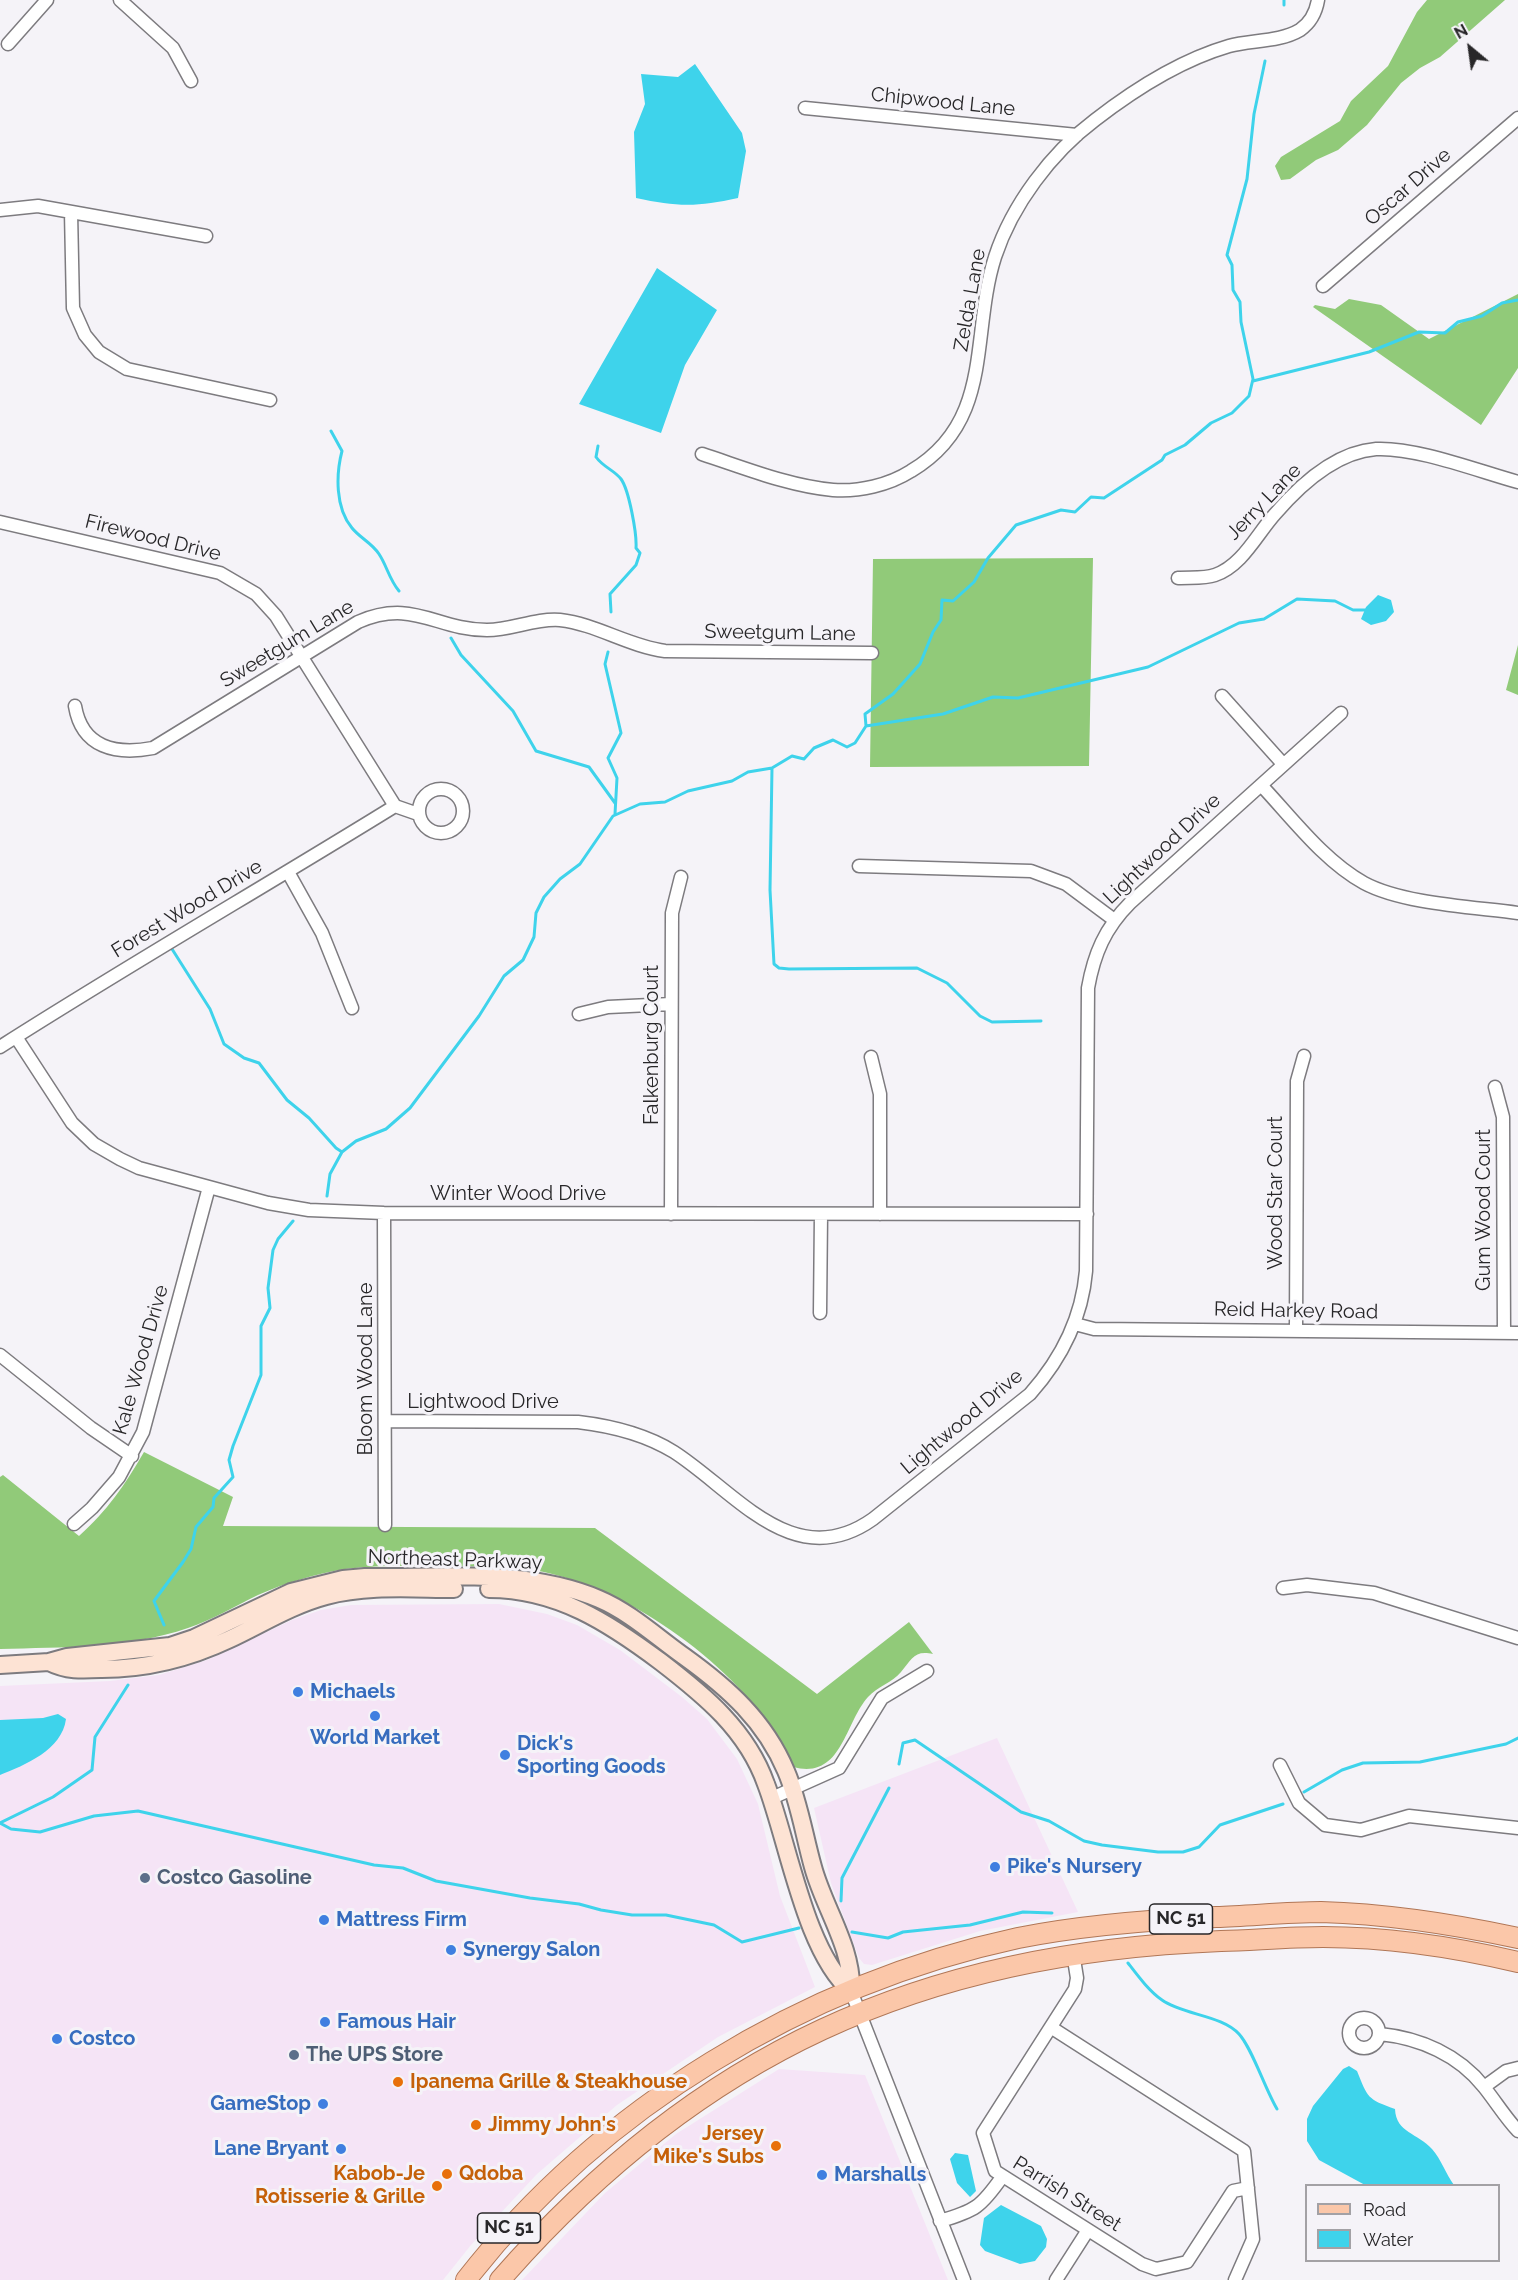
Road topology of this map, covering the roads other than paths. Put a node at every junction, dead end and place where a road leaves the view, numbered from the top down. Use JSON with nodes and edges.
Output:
{"nodes":[{"id":1,"x":47,"y":0,"type":"edge"},
{"id":2,"x":120,"y":0,"type":"edge"},
{"id":3,"x":1318,"y":0,"type":"edge"},
{"id":4,"x":8,"y":44,"type":"dead end"},
{"id":5,"x":191,"y":81,"type":"dead end"},
{"id":6,"x":805,"y":108,"type":"dead end"},
{"id":7,"x":1518,"y":118,"type":"edge"},
{"id":8,"x":1077,"y":135,"type":"junction"},
{"id":9,"x":0,"y":210,"type":"edge"},
{"id":10,"x":71,"y":212,"type":"junction"},
{"id":11,"x":206,"y":236,"type":"dead end"},
{"id":12,"x":1323,"y":286,"type":"dead end"},
{"id":13,"x":270,"y":400,"type":"dead end"},
{"id":14,"x":702,"y":454,"type":"dead end"},
{"id":15,"x":1518,"y":482,"type":"edge"},
{"id":16,"x":0,"y":522,"type":"edge"},
{"id":17,"x":1178,"y":578,"type":"dead end"},
{"id":18,"x":872,"y":653,"type":"dead end"},
{"id":19,"x":302,"y":656,"type":"junction"},
{"id":20,"x":1222,"y":696,"type":"dead end"},
{"id":21,"x":75,"y":706,"type":"dead end"},
{"id":22,"x":1341,"y":712,"type":"dead end"},
{"id":23,"x":1283,"y":764,"type":"junction"},
{"id":24,"x":1261,"y":785,"type":"junction"},
{"id":25,"x":395,"y":806,"type":"junction"},
{"id":26,"x":418,"y":814,"type":"dead end"},
{"id":27,"x":859,"y":866,"type":"dead end"},
{"id":28,"x":288,"y":872,"type":"junction"},
{"id":29,"x":681,"y":877,"type":"dead end"},
{"id":30,"x":1518,"y":914,"type":"edge"},
{"id":31,"x":1113,"y":919,"type":"junction"},
{"id":32,"x":671,"y":1004,"type":"junction"},
{"id":33,"x":352,"y":1008,"type":"dead end"},
{"id":34,"x":579,"y":1014,"type":"dead end"},
{"id":35,"x":16,"y":1037,"type":"junction"},
{"id":36,"x":0,"y":1047,"type":"edge"},
{"id":37,"x":1304,"y":1056,"type":"dead end"},
{"id":38,"x":871,"y":1057,"type":"dead end"},
{"id":39,"x":1495,"y":1087,"type":"dead end"},
{"id":40,"x":209,"y":1187,"type":"junction"},
{"id":41,"x":384,"y":1213,"type":"junction"},
{"id":42,"x":671,"y":1214,"type":"junction"},
{"id":43,"x":821,"y":1214,"type":"junction"},
{"id":44,"x":880,"y":1214,"type":"junction"},
{"id":45,"x":1087,"y":1215,"type":"junction"},
{"id":46,"x":820,"y":1313,"type":"dead end"},
{"id":47,"x":1075,"y":1324,"type":"junction"},
{"id":48,"x":1296,"y":1330,"type":"junction"},
{"id":49,"x":1504,"y":1333,"type":"junction"},
{"id":50,"x":1518,"y":1333,"type":"edge"},
{"id":51,"x":0,"y":1355,"type":"edge"},
{"id":52,"x":385,"y":1421,"type":"junction"},
{"id":53,"x":132,"y":1456,"type":"junction"},
{"id":54,"x":74,"y":1524,"type":"dead end"},
{"id":55,"x":385,"y":1525,"type":"dead end"},
{"id":56,"x":1283,"y":1588,"type":"dead end"},
{"id":57,"x":1518,"y":1638,"type":"edge"},
{"id":58,"x":49,"y":1662,"type":"junction"},
{"id":59,"x":0,"y":1665,"type":"edge"},
{"id":60,"x":927,"y":1671,"type":"dead end"},
{"id":61,"x":1280,"y":1765,"type":"dead end"},
{"id":62,"x":792,"y":1791,"type":"junction"},
{"id":63,"x":771,"y":1798,"type":"junction"},
{"id":64,"x":1518,"y":1828,"type":"edge"},
{"id":65,"x":1518,"y":1938,"type":"edge"},
{"id":66,"x":1073,"y":1953,"type":"junction"},
{"id":67,"x":1518,"y":1962,"type":"edge"},
{"id":68,"x":851,"y":1991,"type":"junction"},
{"id":69,"x":859,"y":2013,"type":"junction"},
{"id":70,"x":1052,"y":2028,"type":"junction"},
{"id":71,"x":1380,"y":2034,"type":"dead end"},
{"id":72,"x":1518,"y":2068,"type":"edge"},
{"id":73,"x":693,"y":2076,"type":"junction"},
{"id":74,"x":1484,"y":2086,"type":"junction"},
{"id":75,"x":1518,"y":2131,"type":"edge"},
{"id":76,"x":1002,"y":2177,"type":"junction"},
{"id":77,"x":557,"y":2180,"type":"junction"},
{"id":78,"x":1248,"y":2188,"type":"junction"},
{"id":79,"x":581,"y":2194,"type":"junction"},
{"id":80,"x":940,"y":2221,"type":"junction"},
{"id":81,"x":1088,"y":2230,"type":"junction"},
{"id":82,"x":466,"y":2280,"type":"edge"},
{"id":83,"x":487,"y":2280,"type":"edge"},
{"id":84,"x":500,"y":2280,"type":"edge"},
{"id":85,"x":964,"y":2280,"type":"edge"},
{"id":86,"x":1056,"y":2280,"type":"edge"},
{"id":87,"x":1235,"y":2280,"type":"edge"}],
"edges":[{"from":1,"to":4,"type":"street"},
{"from":2,"to":5,"type":"street"},
{"from":3,"to":8,"type":"street","name":"Zelda Lane"},
{"from":6,"to":8,"type":"street","name":"Chipwood Lane"},
{"from":7,"to":12,"type":"street","name":"Oscar Drive"},
{"from":8,"to":14,"type":"street","name":"Zelda Lane"},
{"from":9,"to":10,"type":"street"},
{"from":10,"to":11,"type":"street"},
{"from":10,"to":13,"type":"street"},
{"from":15,"to":17,"type":"street","name":"Jerry Lane"},
{"from":16,"to":19,"type":"street","name":"Firewood Drive"},
{"from":18,"to":19,"type":"street","name":"Sweetgum Lane"},
{"from":19,"to":21,"type":"street","name":"Sweetgum Lane"},
{"from":19,"to":25,"type":"street","name":"Firewood Drive"},
{"from":20,"to":23,"type":"street"},
{"from":22,"to":23,"type":"street","name":"Lightwood Drive"},
{"from":23,"to":24,"type":"street","name":"Lightwood Drive"},
{"from":24,"to":30,"type":"street"},
{"from":24,"to":31,"type":"street","name":"Lightwood Drive"},
{"from":25,"to":26,"type":"street"},
{"from":25,"to":28,"type":"street","name":"Forest Wood Drive"},
{"from":27,"to":31,"type":"street"},
{"from":28,"to":33,"type":"street"},
{"from":28,"to":35,"type":"street","name":"Forest Wood Drive"},
{"from":29,"to":32,"type":"street","name":"Falkenburg Court"},
{"from":31,"to":45,"type":"street","name":"Lightwood Drive"},
{"from":32,"to":34,"type":"street"},
{"from":32,"to":42,"type":"street","name":"Falkenburg Court"},
{"from":35,"to":36,"type":"street","name":"Forest Wood Drive"},
{"from":35,"to":40,"type":"street","name":"Winter Wood Drive"},
{"from":37,"to":48,"type":"street","name":"Wood Star Court"},
{"from":38,"to":44,"type":"street"},
{"from":39,"to":49,"type":"street","name":"Gum Wood Court"},
{"from":40,"to":41,"type":"street","name":"Winter Wood Drive"},
{"from":40,"to":53,"type":"street","name":"Kale Wood Drive"},
{"from":41,"to":42,"type":"street","name":"Winter Wood Drive"},
{"from":41,"to":52,"type":"street","name":"Bloom Wood Lane"},
{"from":42,"to":43,"type":"street","name":"Winter Wood Drive"},
{"from":43,"to":44,"type":"street","name":"Winter Wood Drive"},
{"from":43,"to":46,"type":"street"},
{"from":44,"to":45,"type":"street","name":"Winter Wood Drive"},
{"from":45,"to":47,"type":"street","name":"Lightwood Drive"},
{"from":47,"to":48,"type":"street","name":"Reid Harkey Road"},
{"from":47,"to":52,"type":"street","name":"Lightwood Drive"},
{"from":48,"to":49,"type":"street","name":"Reid Harkey Road"},
{"from":49,"to":50,"type":"street","name":"Reid Harkey Road"},
{"from":51,"to":53,"type":"street"},
{"from":52,"to":55,"type":"street","name":"Bloom Wood Lane"},
{"from":53,"to":54,"type":"street","name":"Kale Wood Drive"},
{"from":56,"to":57,"type":"street"},
{"from":58,"to":59,"type":"street","name":"Northeast Parkway"},
{"from":58,"to":62,"type":"street","name":"Northeast Parkway"},
{"from":58,"to":63,"type":"street","name":"Northeast Parkway"},
{"from":60,"to":62,"type":"street"},
{"from":61,"to":64,"type":"street"},
{"from":62,"to":63,"type":"street"},
{"from":62,"to":68,"type":"street","name":"Northeast Parkway"},
{"from":63,"to":68,"type":"street","name":"Northeast Parkway"},
{"from":65,"to":68,"type":"main road","number":"NC 51"},
{"from":66,"to":67,"type":"main road","number":"NC 51"},
{"from":66,"to":69,"type":"main road","number":"NC 51"},
{"from":66,"to":70,"type":"street","name":"Parrish Street"},
{"from":68,"to":69,"type":"street","name":"Northeast Parkway"},
{"from":68,"to":73,"type":"main road","number":"NC 51"},
{"from":69,"to":79,"type":"main road","number":"NC 51"},
{"from":69,"to":80,"type":"street","name":"Northeast Parkway"},
{"from":70,"to":76,"type":"street","name":"Parrish Street"},
{"from":70,"to":78,"type":"street"},
{"from":71,"to":74,"type":"street"},
{"from":72,"to":74,"type":"street"},
{"from":73,"to":77,"type":"main road","number":"NC 51"},
{"from":73,"to":79,"type":"main road"},
{"from":74,"to":75,"type":"street"},
{"from":76,"to":80,"type":"street"},
{"from":76,"to":81,"type":"street","name":"Parrish Street"},
{"from":77,"to":82,"type":"main road","number":"NC 51"},
{"from":77,"to":83,"type":"main road"},
{"from":78,"to":81,"type":"street","name":"Parrish Street"},
{"from":78,"to":87,"type":"street"},
{"from":79,"to":84,"type":"main road","number":"NC 51"},
{"from":80,"to":85,"type":"street","name":"Northeast Parkway"},
{"from":81,"to":86,"type":"street"}]}
